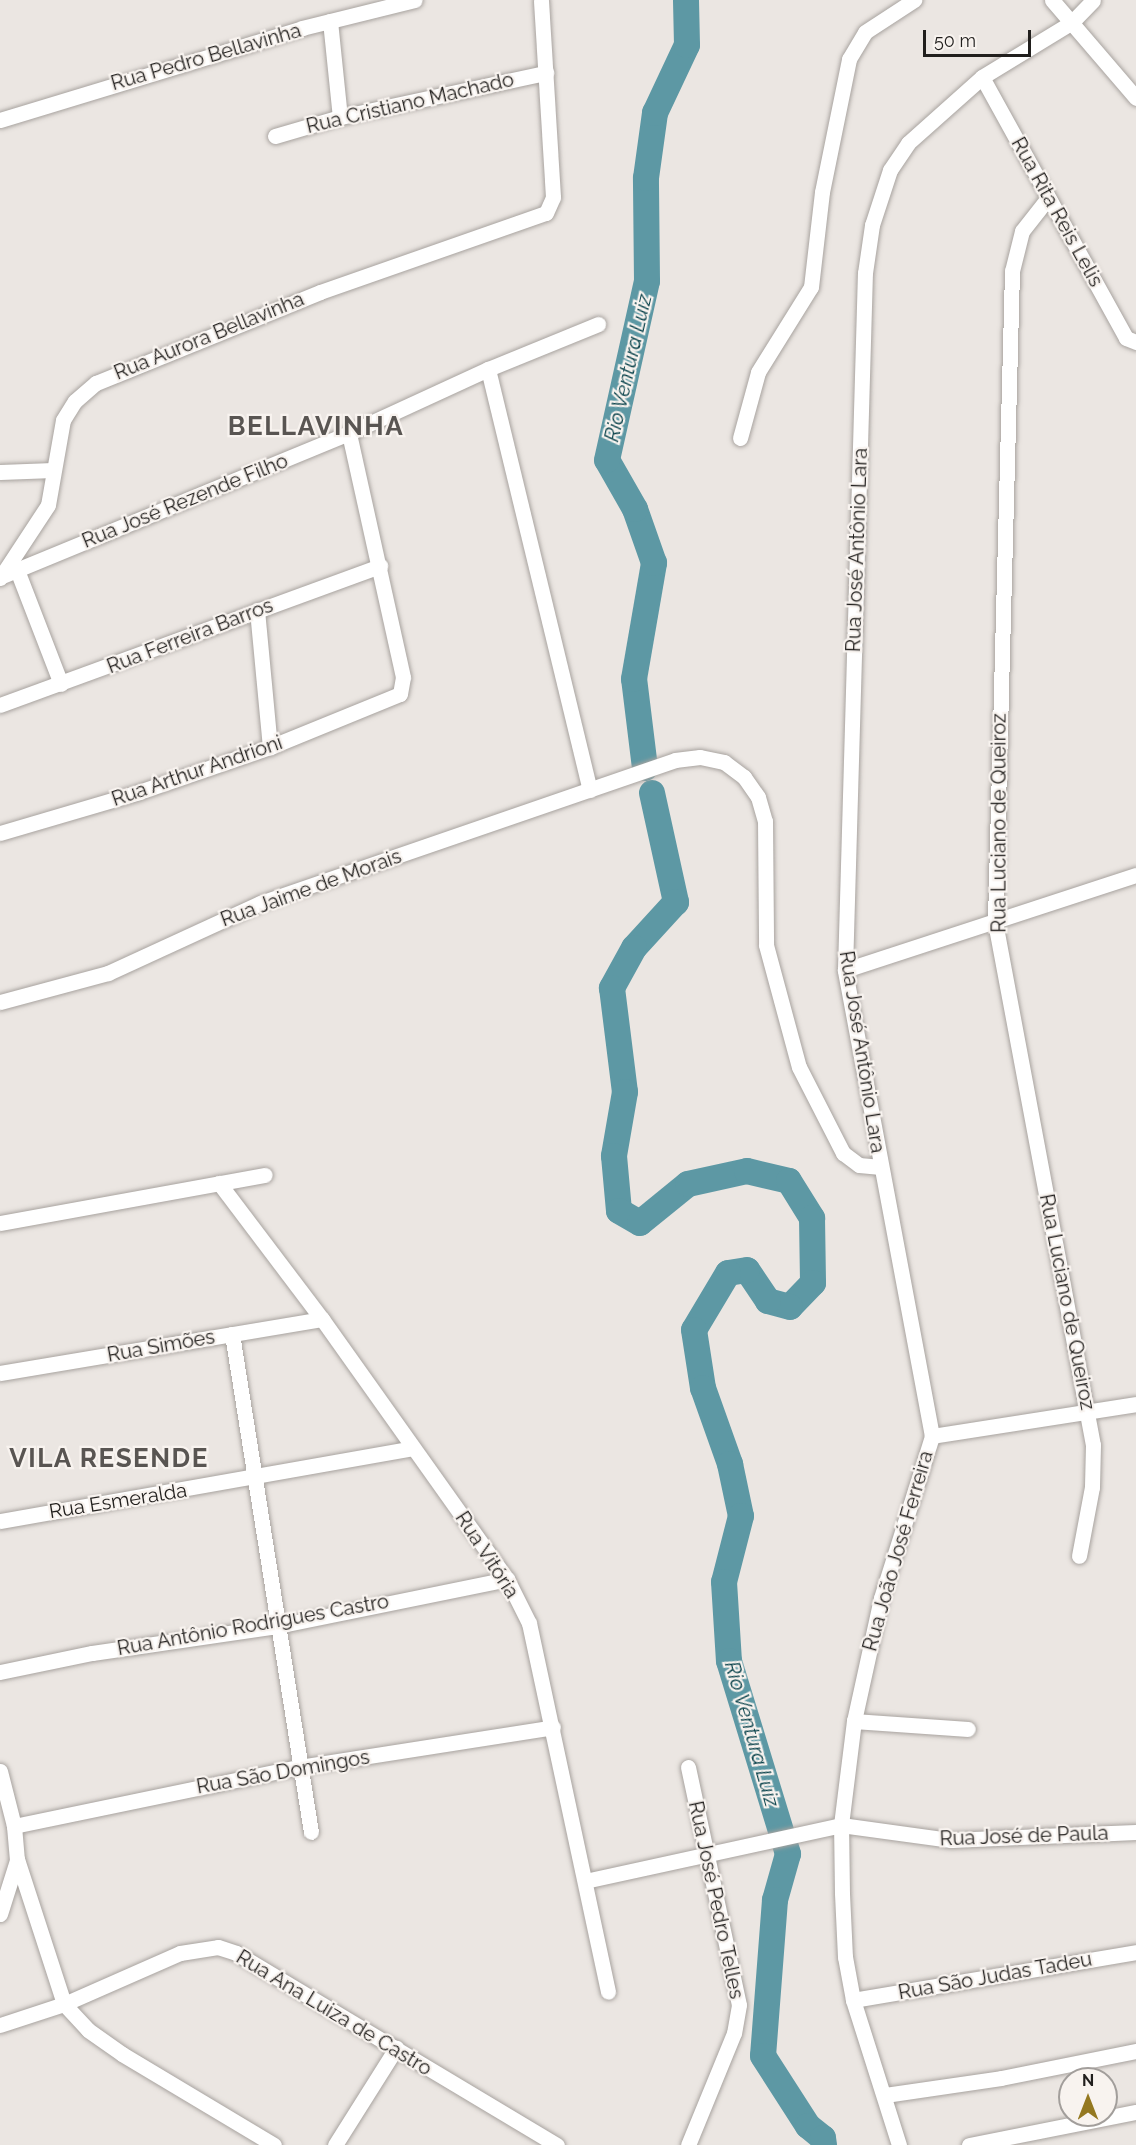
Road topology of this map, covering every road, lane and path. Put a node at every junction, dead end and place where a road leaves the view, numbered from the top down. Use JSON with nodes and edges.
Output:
{"nodes":[{"id":1,"x":415,"y":0,"type":"edge"},
{"id":2,"x":541,"y":0,"type":"edge"},
{"id":3,"x":914,"y":0,"type":"edge"},
{"id":4,"x":1052,"y":0,"type":"edge"},
{"id":5,"x":1093,"y":0,"type":"edge"},
{"id":6,"x":330,"y":21,"type":"junction"},
{"id":7,"x":1072,"y":22,"type":"junction"},
{"id":8,"x":546,"y":73,"type":"junction"},
{"id":9,"x":982,"y":77,"type":"junction"},
{"id":10,"x":1136,"y":98,"type":"edge"},
{"id":11,"x":340,"y":117,"type":"junction"},
{"id":12,"x":0,"y":120,"type":"edge"},
{"id":13,"x":275,"y":136,"type":"dead end"},
{"id":14,"x":1048,"y":198,"type":"junction"},
{"id":15,"x":598,"y":324,"type":"dead end"},
{"id":16,"x":1131,"y":340,"type":"edge"},
{"id":17,"x":1136,"y":355,"type":"edge"},
{"id":18,"x":488,"y":369,"type":"junction"},
{"id":19,"x":349,"y":433,"type":"junction"},
{"id":20,"x":740,"y":438,"type":"dead end"},
{"id":21,"x":53,"y":470,"type":"junction"},
{"id":22,"x":0,"y":472,"type":"edge"},
{"id":23,"x":380,"y":566,"type":"junction"},
{"id":24,"x":17,"y":570,"type":"junction"},
{"id":25,"x":1,"y":577,"type":"edge"},
{"id":26,"x":257,"y":610,"type":"junction"},
{"id":27,"x":62,"y":684,"type":"junction"},
{"id":28,"x":0,"y":705,"type":"edge"},
{"id":29,"x":270,"y":747,"type":"junction"},
{"id":30,"x":590,"y":790,"type":"junction"},
{"id":31,"x":0,"y":833,"type":"edge"},
{"id":32,"x":1136,"y":875,"type":"edge"},
{"id":33,"x":995,"y":922,"type":"junction"},
{"id":34,"x":844,"y":970,"type":"junction"},
{"id":35,"x":0,"y":1002,"type":"edge"},
{"id":36,"x":881,"y":1167,"type":"junction"},
{"id":37,"x":265,"y":1175,"type":"dead end"},
{"id":38,"x":219,"y":1184,"type":"junction"},
{"id":39,"x":0,"y":1223,"type":"edge"},
{"id":40,"x":322,"y":1319,"type":"junction"},
{"id":41,"x":232,"y":1334,"type":"junction"},
{"id":42,"x":0,"y":1373,"type":"edge"},
{"id":43,"x":1136,"y":1404,"type":"edge"},
{"id":44,"x":1089,"y":1413,"type":"junction"},
{"id":45,"x":932,"y":1436,"type":"junction"},
{"id":46,"x":413,"y":1448,"type":"junction"},
{"id":47,"x":257,"y":1478,"type":"junction"},
{"id":48,"x":0,"y":1521,"type":"edge"},
{"id":49,"x":1078,"y":1556,"type":"dead end"},
{"id":50,"x":507,"y":1579,"type":"junction"},
{"id":51,"x":277,"y":1626,"type":"junction"},
{"id":52,"x":0,"y":1672,"type":"edge"},
{"id":53,"x":854,"y":1721,"type":"junction"},
{"id":54,"x":552,"y":1728,"type":"junction"},
{"id":55,"x":968,"y":1729,"type":"dead end"},
{"id":56,"x":299,"y":1767,"type":"junction"},
{"id":57,"x":688,"y":1767,"type":"dead end"},
{"id":58,"x":0,"y":1771,"type":"edge"},
{"id":59,"x":841,"y":1825,"type":"junction"},
{"id":60,"x":14,"y":1826,"type":"junction"},
{"id":61,"x":311,"y":1832,"type":"dead end"},
{"id":62,"x":1136,"y":1832,"type":"edge"},
{"id":63,"x":707,"y":1854,"type":"junction"},
{"id":64,"x":17,"y":1859,"type":"junction"},
{"id":65,"x":585,"y":1881,"type":"junction"},
{"id":66,"x":0,"y":1914,"type":"edge"},
{"id":67,"x":1136,"y":1952,"type":"edge"},
{"id":68,"x":608,"y":1992,"type":"dead end"},
{"id":69,"x":853,"y":2000,"type":"junction"},
{"id":70,"x":64,"y":2004,"type":"junction"},
{"id":71,"x":0,"y":2025,"type":"edge"},
{"id":72,"x":396,"y":2048,"type":"junction"},
{"id":73,"x":1136,"y":2051,"type":"edge"},
{"id":74,"x":885,"y":2095,"type":"junction"},
{"id":75,"x":1136,"y":2112,"type":"edge"},
{"id":76,"x":274,"y":2145,"type":"edge"},
{"id":77,"x":335,"y":2145,"type":"edge"},
{"id":78,"x":557,"y":2145,"type":"edge"},
{"id":79,"x":688,"y":2145,"type":"edge"},
{"id":80,"x":899,"y":2145,"type":"edge"},
{"id":81,"x":969,"y":2145,"type":"edge"}],
"edges":[{"from":1,"to":6,"type":"street","name":"Rua Pedro Bellavinha"},
{"from":2,"to":8,"type":"street"},
{"from":3,"to":20,"type":"street"},
{"from":4,"to":7,"type":"street"},
{"from":5,"to":7,"type":"street","name":"Rua José Antônio Lara"},
{"from":6,"to":11,"type":"street"},
{"from":6,"to":12,"type":"street","name":"Rua Pedro Bellavinha"},
{"from":7,"to":9,"type":"street","name":"Rua José Antônio Lara"},
{"from":7,"to":10,"type":"street"},
{"from":8,"to":11,"type":"street","name":"Rua Cristiano Machado"},
{"from":8,"to":21,"type":"street","name":"Rua Aurora Bellavinha"},
{"from":9,"to":14,"type":"street","name":"Rua Rita Reis Lelis"},
{"from":9,"to":34,"type":"street","name":"Rua José Antônio Lara"},
{"from":11,"to":13,"type":"street","name":"Rua Cristiano Machado"},
{"from":14,"to":16,"type":"street","name":"Rua Rita Reis Lelis"},
{"from":14,"to":33,"type":"street","name":"Rua Luciano de Queiroz"},
{"from":15,"to":18,"type":"street","name":"Rua José Rezende Filho"},
{"from":16,"to":17,"type":"street","name":"Rua Rita Reis Lelis"},
{"from":18,"to":19,"type":"street","name":"Rua José Rezende Filho"},
{"from":18,"to":30,"type":"street"},
{"from":19,"to":23,"type":"street"},
{"from":19,"to":24,"type":"street","name":"Rua José Rezende Filho"},
{"from":21,"to":22,"type":"street"},
{"from":21,"to":25,"type":"street","name":"Rua Aurora Bellavinha"},
{"from":23,"to":26,"type":"street","name":"Rua Ferreira Barros"},
{"from":23,"to":29,"type":"street","name":"Rua Arthur Andrioni"},
{"from":24,"to":25,"type":"street","name":"Rua José Rezende Filho"},
{"from":24,"to":27,"type":"street"},
{"from":26,"to":27,"type":"street","name":"Rua Ferreira Barros"},
{"from":26,"to":29,"type":"street"},
{"from":27,"to":28,"type":"street","name":"Rua Ferreira Barros"},
{"from":29,"to":31,"type":"street","name":"Rua Arthur Andrioni"},
{"from":30,"to":35,"type":"street","name":"Rua Jaime de Morais"},
{"from":30,"to":36,"type":"street","name":"Rua Jaime de Morais"},
{"from":32,"to":33,"type":"street"},
{"from":33,"to":34,"type":"street"},
{"from":33,"to":44,"type":"street","name":"Rua Luciano de Queiroz"},
{"from":34,"to":36,"type":"street","name":"Rua José Antônio Lara"},
{"from":36,"to":45,"type":"street","name":"Rua João José Ferreira"},
{"from":37,"to":38,"type":"street"},
{"from":38,"to":39,"type":"street"},
{"from":38,"to":40,"type":"street","name":"Rua Vitória"},
{"from":40,"to":41,"type":"street","name":"Rua Simões"},
{"from":40,"to":46,"type":"street","name":"Rua Vitória"},
{"from":41,"to":42,"type":"street","name":"Rua Simões"},
{"from":41,"to":47,"type":"street"},
{"from":43,"to":44,"type":"street"},
{"from":44,"to":45,"type":"street"},
{"from":44,"to":49,"type":"street","name":"Rua Luciano de Queiroz"},
{"from":45,"to":53,"type":"street","name":"Rua João José Ferreira"},
{"from":46,"to":47,"type":"street","name":"Rua Esmeralda"},
{"from":46,"to":50,"type":"street","name":"Rua Vitória"},
{"from":47,"to":48,"type":"street","name":"Rua Esmeralda"},
{"from":47,"to":51,"type":"street"},
{"from":50,"to":51,"type":"street","name":"Rua Antônio Rodrigues Castro"},
{"from":50,"to":54,"type":"street","name":"Rua Vitória"},
{"from":51,"to":52,"type":"street","name":"Rua Antônio Rodrigues Castro"},
{"from":51,"to":56,"type":"street"},
{"from":53,"to":55,"type":"street"},
{"from":53,"to":59,"type":"street","name":"Rua João José Ferreira"},
{"from":54,"to":56,"type":"street","name":"Rua São Domingos"},
{"from":54,"to":65,"type":"street","name":"Rua Vitória"},
{"from":56,"to":60,"type":"street","name":"Rua São Domingos"},
{"from":56,"to":61,"type":"street"},
{"from":57,"to":63,"type":"street","name":"Rua José Pedro Telles"},
{"from":58,"to":60,"type":"street"},
{"from":59,"to":62,"type":"street","name":"Rua José de Paula"},
{"from":59,"to":63,"type":"street"},
{"from":59,"to":69,"type":"street","name":"Rua João José Ferreira"},
{"from":60,"to":64,"type":"street"},
{"from":63,"to":65,"type":"street"},
{"from":63,"to":79,"type":"street","name":"Rua José Pedro Telles"},
{"from":64,"to":66,"type":"street"},
{"from":64,"to":70,"type":"street"},
{"from":65,"to":68,"type":"street","name":"Rua Vitória"},
{"from":67,"to":69,"type":"street","name":"Rua São Judas Tadeu"},
{"from":69,"to":74,"type":"street","name":"Rua João José Ferreira"},
{"from":70,"to":71,"type":"street","name":"Rua Ana Luiza de Castro"},
{"from":70,"to":72,"type":"street","name":"Rua Ana Luiza de Castro"},
{"from":70,"to":76,"type":"street"},
{"from":72,"to":77,"type":"street"},
{"from":72,"to":78,"type":"street","name":"Rua Ana Luiza de Castro"},
{"from":73,"to":74,"type":"street"},
{"from":74,"to":80,"type":"street","name":"Rua João José Ferreira"},
{"from":75,"to":81,"type":"street"}]}
